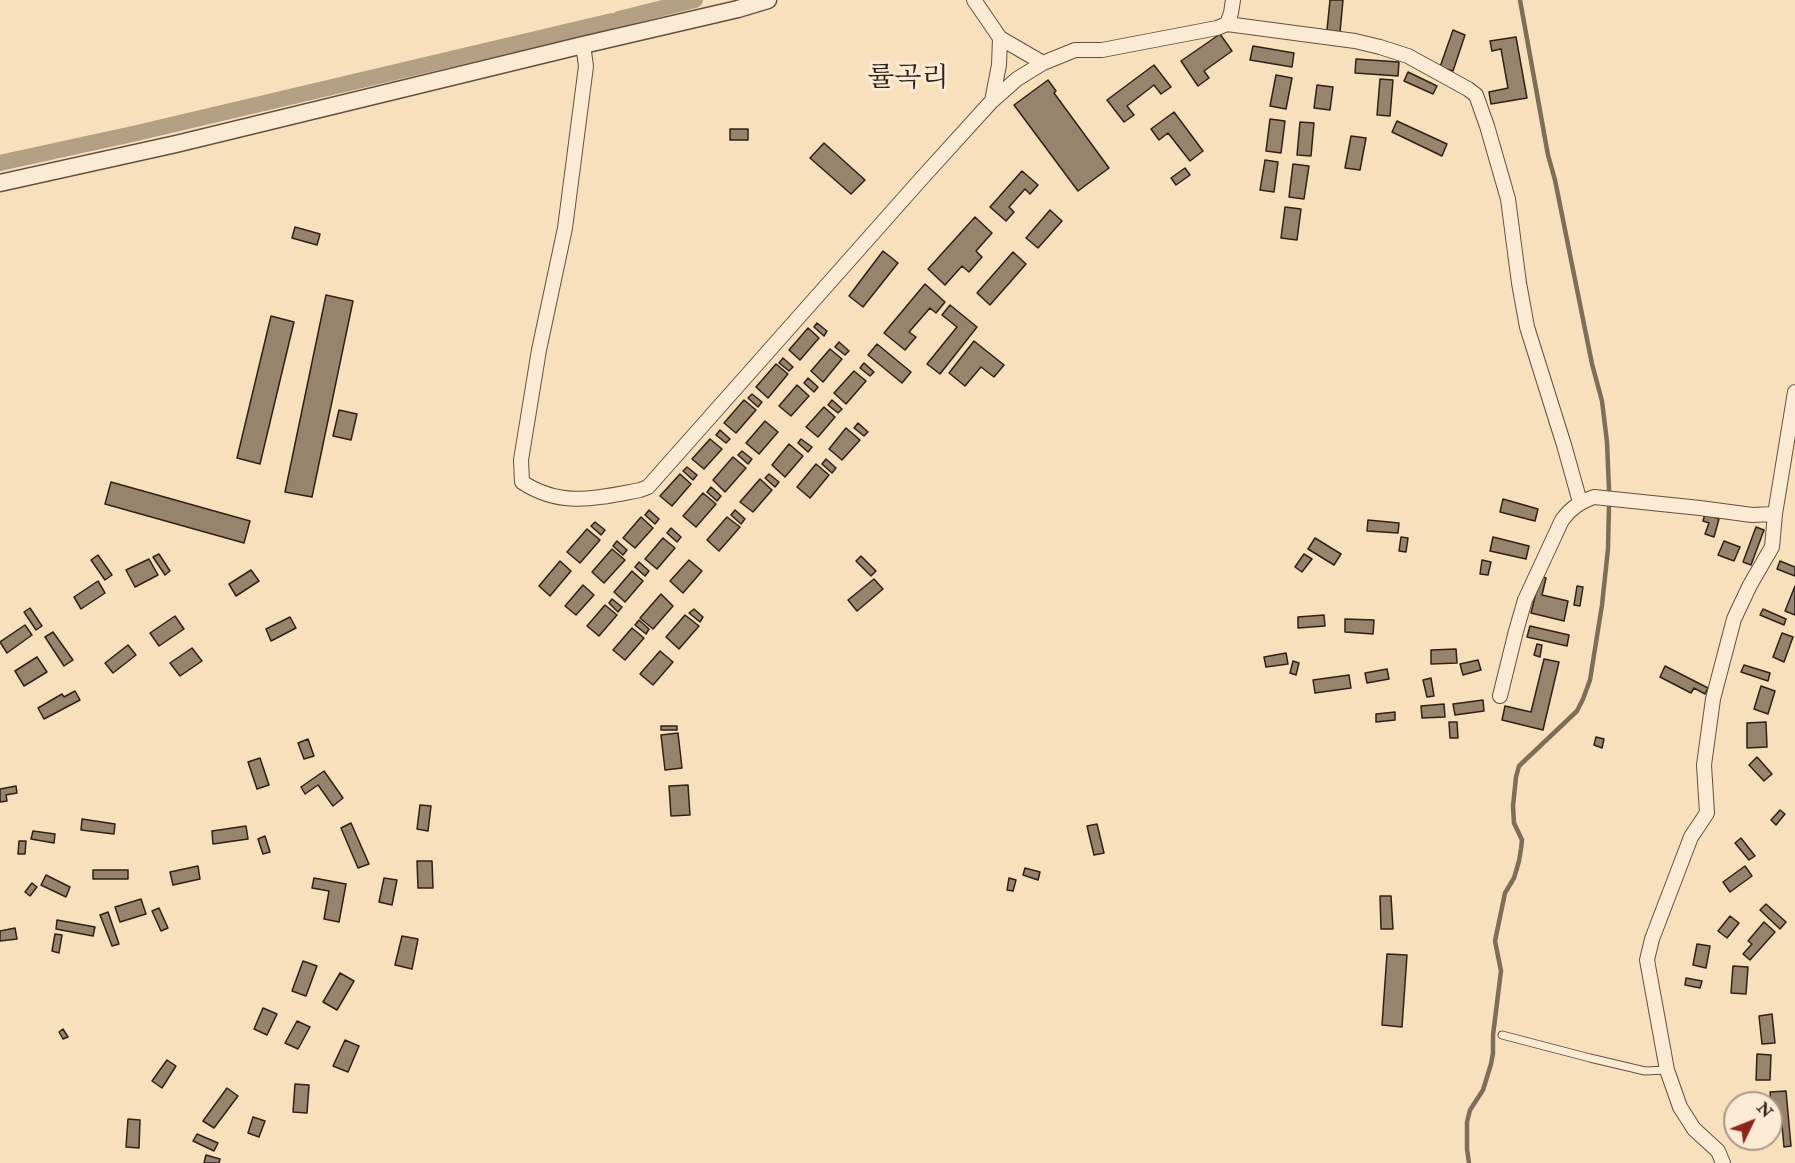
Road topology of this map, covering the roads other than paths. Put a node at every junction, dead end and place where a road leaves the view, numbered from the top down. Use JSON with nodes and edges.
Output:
{"nodes":[{"id":1,"x":768,"y":0,"type":"edge"},
{"id":2,"x":974,"y":0,"type":"edge"},
{"id":3,"x":1233,"y":0,"type":"edge"},
{"id":4,"x":1227,"y":24,"type":"junction"},
{"id":5,"x":1000,"y":38,"type":"junction"},
{"id":6,"x":584,"y":45,"type":"junction"},
{"id":7,"x":1043,"y":63,"type":"junction"},
{"id":8,"x":992,"y":102,"type":"junction"},
{"id":9,"x":0,"y":183,"type":"edge"},
{"id":10,"x":1795,"y":392,"type":"edge"},
{"id":11,"x":1580,"y":502,"type":"junction"},
{"id":12,"x":1775,"y":514,"type":"junction"},
{"id":13,"x":1500,"y":696,"type":"dead end"},
{"id":14,"x":1502,"y":1035,"type":"dead end"},
{"id":15,"x":1667,"y":1070,"type":"junction"},
{"id":16,"x":1723,"y":1163,"type":"edge"}],
"edges":[{"from":1,"to":6,"type":"street"},
{"from":2,"to":5,"type":"street"},
{"from":3,"to":4,"type":"street"},
{"from":4,"to":7,"type":"street"},
{"from":4,"to":11,"type":"street"},
{"from":5,"to":7,"type":"street"},
{"from":5,"to":8,"type":"street"},
{"from":6,"to":8,"type":"street"},
{"from":6,"to":9,"type":"street"},
{"from":7,"to":8,"type":"street"},
{"from":10,"to":12,"type":"street"},
{"from":11,"to":12,"type":"street"},
{"from":11,"to":13,"type":"street"},
{"from":12,"to":15,"type":"street"},
{"from":14,"to":15,"type":"lane"},
{"from":15,"to":16,"type":"street"}]}
